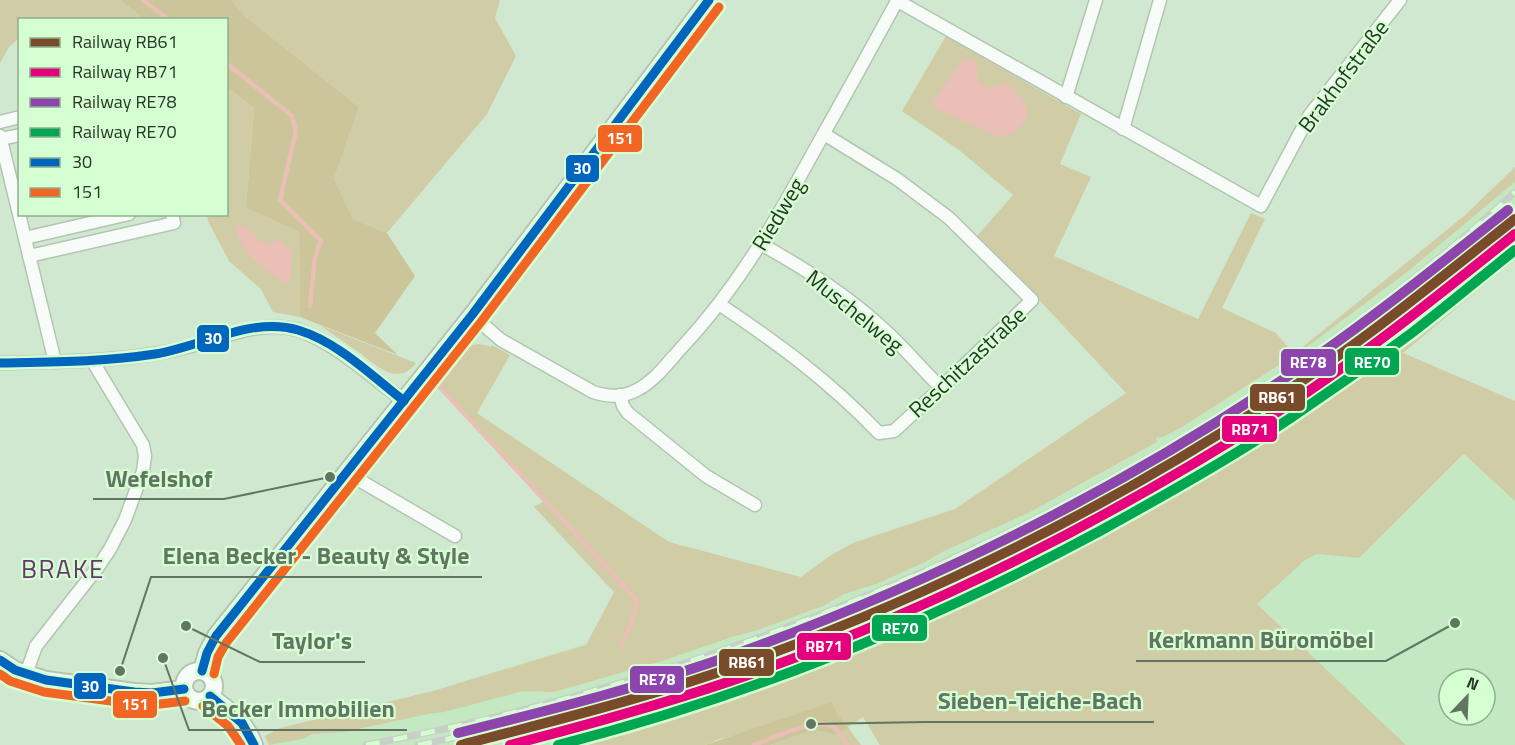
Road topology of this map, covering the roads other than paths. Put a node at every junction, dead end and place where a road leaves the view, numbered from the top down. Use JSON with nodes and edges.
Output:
{"nodes":[{"id":1,"x":709,"y":0,"type":"edge"},
{"id":2,"x":1096,"y":0,"type":"edge"},
{"id":3,"x":1160,"y":0,"type":"edge"},
{"id":4,"x":1400,"y":0,"type":"edge"},
{"id":5,"x":896,"y":1,"type":"edge"},
{"id":6,"x":1066,"y":97,"type":"junction"},
{"id":7,"x":18,"y":118,"type":"edge"},
{"id":8,"x":0,"y":122,"type":"edge"},
{"id":9,"x":1123,"y":129,"type":"junction"},
{"id":10,"x":824,"y":134,"type":"junction"},
{"id":11,"x":18,"y":135,"type":"edge"},
{"id":12,"x":0,"y":138,"type":"edge"},
{"id":13,"x":18,"y":210,"type":"edge"},
{"id":14,"x":20,"y":216,"type":"edge"},
{"id":15,"x":120,"y":216,"type":"edge"},
{"id":16,"x":172,"y":216,"type":"edge"},
{"id":17,"x":25,"y":238,"type":"junction"},
{"id":18,"x":761,"y":244,"type":"junction"},
{"id":19,"x":29,"y":256,"type":"junction"},
{"id":20,"x":719,"y":304,"type":"junction"},
{"id":21,"x":472,"y":315,"type":"junction"},
{"id":22,"x":55,"y":362,"type":"junction"},
{"id":23,"x":93,"y":362,"type":"junction"},
{"id":24,"x":0,"y":363,"type":"edge"},
{"id":25,"x":941,"y":388,"type":"junction"},
{"id":26,"x":620,"y":396,"type":"junction"},
{"id":27,"x":404,"y":401,"type":"junction"},
{"id":28,"x":347,"y":473,"type":"junction"},
{"id":29,"x":755,"y":505,"type":"dead end"},
{"id":30,"x":455,"y":536,"type":"dead end"},
{"id":31,"x":0,"y":660,"type":"edge"},
{"id":32,"x":202,"y":671,"type":"junction"},
{"id":33,"x":26,"y":674,"type":"junction"},
{"id":34,"x":184,"y":689,"type":"junction"},
{"id":35,"x":210,"y":696,"type":"junction"},
{"id":36,"x":254,"y":745,"type":"edge"}],
"edges":[{"from":1,"to":21,"type":"street"},
{"from":2,"to":6,"type":"street"},
{"from":3,"to":9,"type":"street"},
{"from":4,"to":9,"type":"street","name":"Brakhofstraße"},
{"from":5,"to":6,"type":"street","name":"Brakhofstraße"},
{"from":5,"to":10,"type":"street","name":"Riedweg"},
{"from":6,"to":9,"type":"street","name":"Brakhofstraße"},
{"from":7,"to":8,"type":"street"},
{"from":10,"to":18,"type":"street","name":"Riedweg"},
{"from":10,"to":25,"type":"street","name":"Reschitzastraße"},
{"from":11,"to":12,"type":"street"},
{"from":12,"to":13,"type":"street"},
{"from":14,"to":17,"type":"street"},
{"from":15,"to":17,"type":"street"},
{"from":16,"to":19,"type":"street"},
{"from":17,"to":19,"type":"street"},
{"from":18,"to":20,"type":"street","name":"Riedweg"},
{"from":18,"to":25,"type":"street","name":"Muschelweg"},
{"from":19,"to":22,"type":"street"},
{"from":20,"to":25,"type":"street","name":"Reschitzastraße"},
{"from":20,"to":26,"type":"street","name":"Riedweg"},
{"from":21,"to":26,"type":"street"},
{"from":21,"to":27,"type":"street"},
{"from":22,"to":23,"type":"street"},
{"from":22,"to":24,"type":"street"},
{"from":23,"to":27,"type":"street"},
{"from":23,"to":33,"type":"street"},
{"from":26,"to":29,"type":"street"},
{"from":27,"to":28,"type":"street"},
{"from":28,"to":30,"type":"street"},
{"from":28,"to":32,"type":"street"},
{"from":31,"to":33,"type":"street"},
{"from":32,"to":34,"type":"street"},
{"from":32,"to":35,"type":"street"},
{"from":33,"to":34,"type":"street"},
{"from":34,"to":35,"type":"street"},
{"from":35,"to":36,"type":"street"}]}
